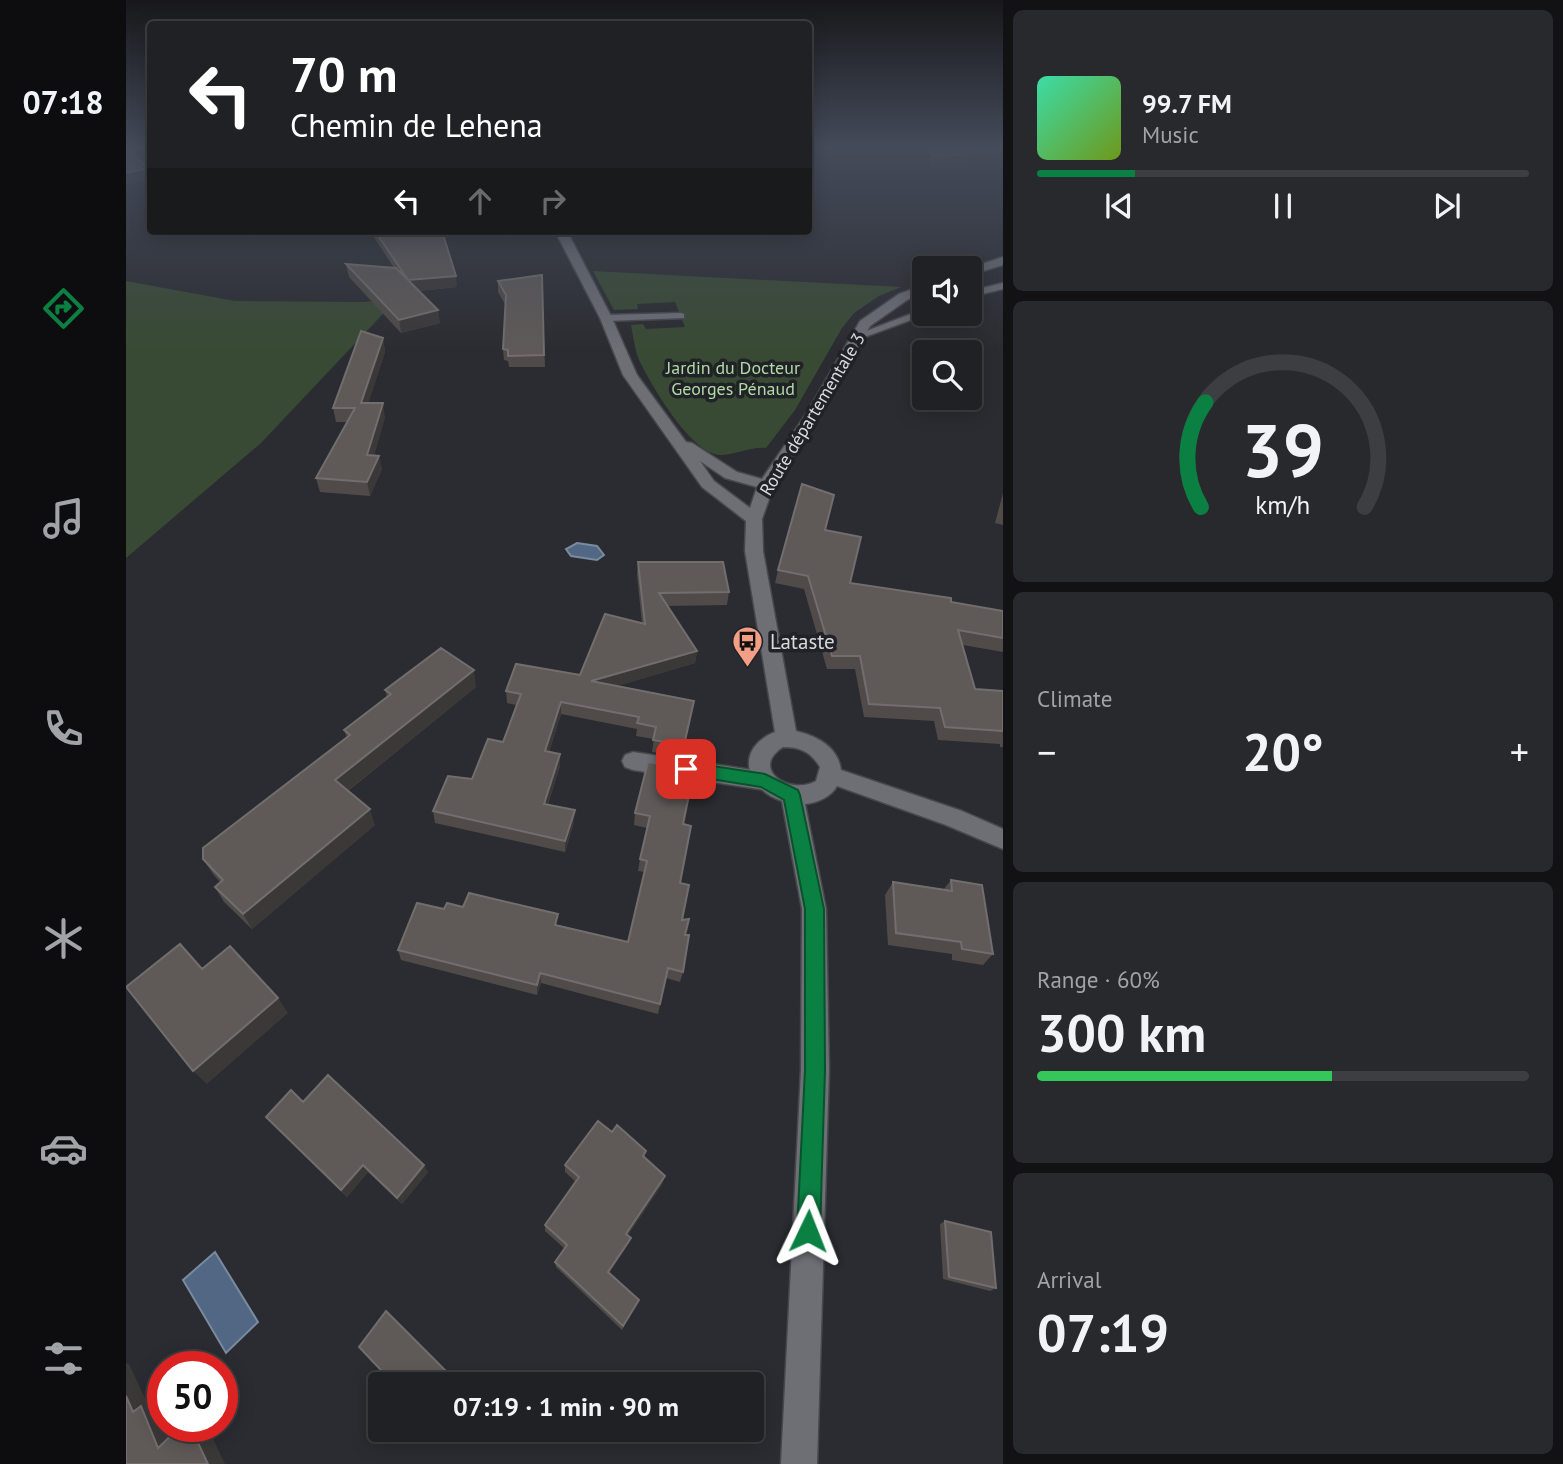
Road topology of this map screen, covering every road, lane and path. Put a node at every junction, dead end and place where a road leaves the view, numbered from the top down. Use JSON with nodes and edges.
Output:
{"nodes":[{"id":1,"x":563,"y":235,"type":"edge"},
{"id":2,"x":1003,"y":261,"type":"edge"},
{"id":3,"x":982,"y":268,"type":"edge"},
{"id":4,"x":1003,"y":286,"type":"edge"},
{"id":5,"x":982,"y":291,"type":"edge"},
{"id":6,"x":912,"y":294,"type":"edge"},
{"id":7,"x":681,"y":316,"type":"dead end"},
{"id":8,"x":912,"y":317,"type":"edge"},
{"id":9,"x":606,"y":318,"type":"junction"},
{"id":10,"x":858,"y":337,"type":"junction"},
{"id":11,"x":675,"y":438,"type":"junction"},
{"id":12,"x":766,"y":485,"type":"junction"},
{"id":13,"x":754,"y":519,"type":"junction"},
{"id":14,"x":787,"y":738,"type":"junction"},
{"id":15,"x":633,"y":761,"type":"dead end"},
{"id":16,"x":831,"y":775,"type":"junction"},
{"id":17,"x":765,"y":781,"type":"junction"},
{"id":18,"x":792,"y":795,"type":"junction"},
{"id":19,"x":1003,"y":839,"type":"edge"},
{"id":20,"x":799,"y":1464,"type":"edge"}],
"edges":[{"from":1,"to":9,"type":"main road"},
{"from":2,"to":3,"type":"main road"},
{"from":4,"to":5,"type":"lane"},
{"from":6,"to":10,"type":"main road","name":"Route départementale 3"},
{"from":7,"to":9,"type":"lane"},
{"from":8,"to":10,"type":"lane"},
{"from":9,"to":11,"type":"main road"},
{"from":10,"to":12,"type":"main road","name":"Route départementale 3"},
{"from":11,"to":12,"type":"main road"},
{"from":11,"to":13,"type":"main road"},
{"from":12,"to":13,"type":"main road","name":"Route départementale 3"},
{"from":13,"to":14,"type":"main road","name":"Route départementale 3"},
{"from":14,"to":16,"type":"main road"},
{"from":14,"to":17,"type":"main road"},
{"from":15,"to":17,"type":"main road"},
{"from":16,"to":18,"type":"main road"},
{"from":16,"to":19,"type":"main road"},
{"from":17,"to":18,"type":"main road"},
{"from":18,"to":20,"type":"main road"}]}
